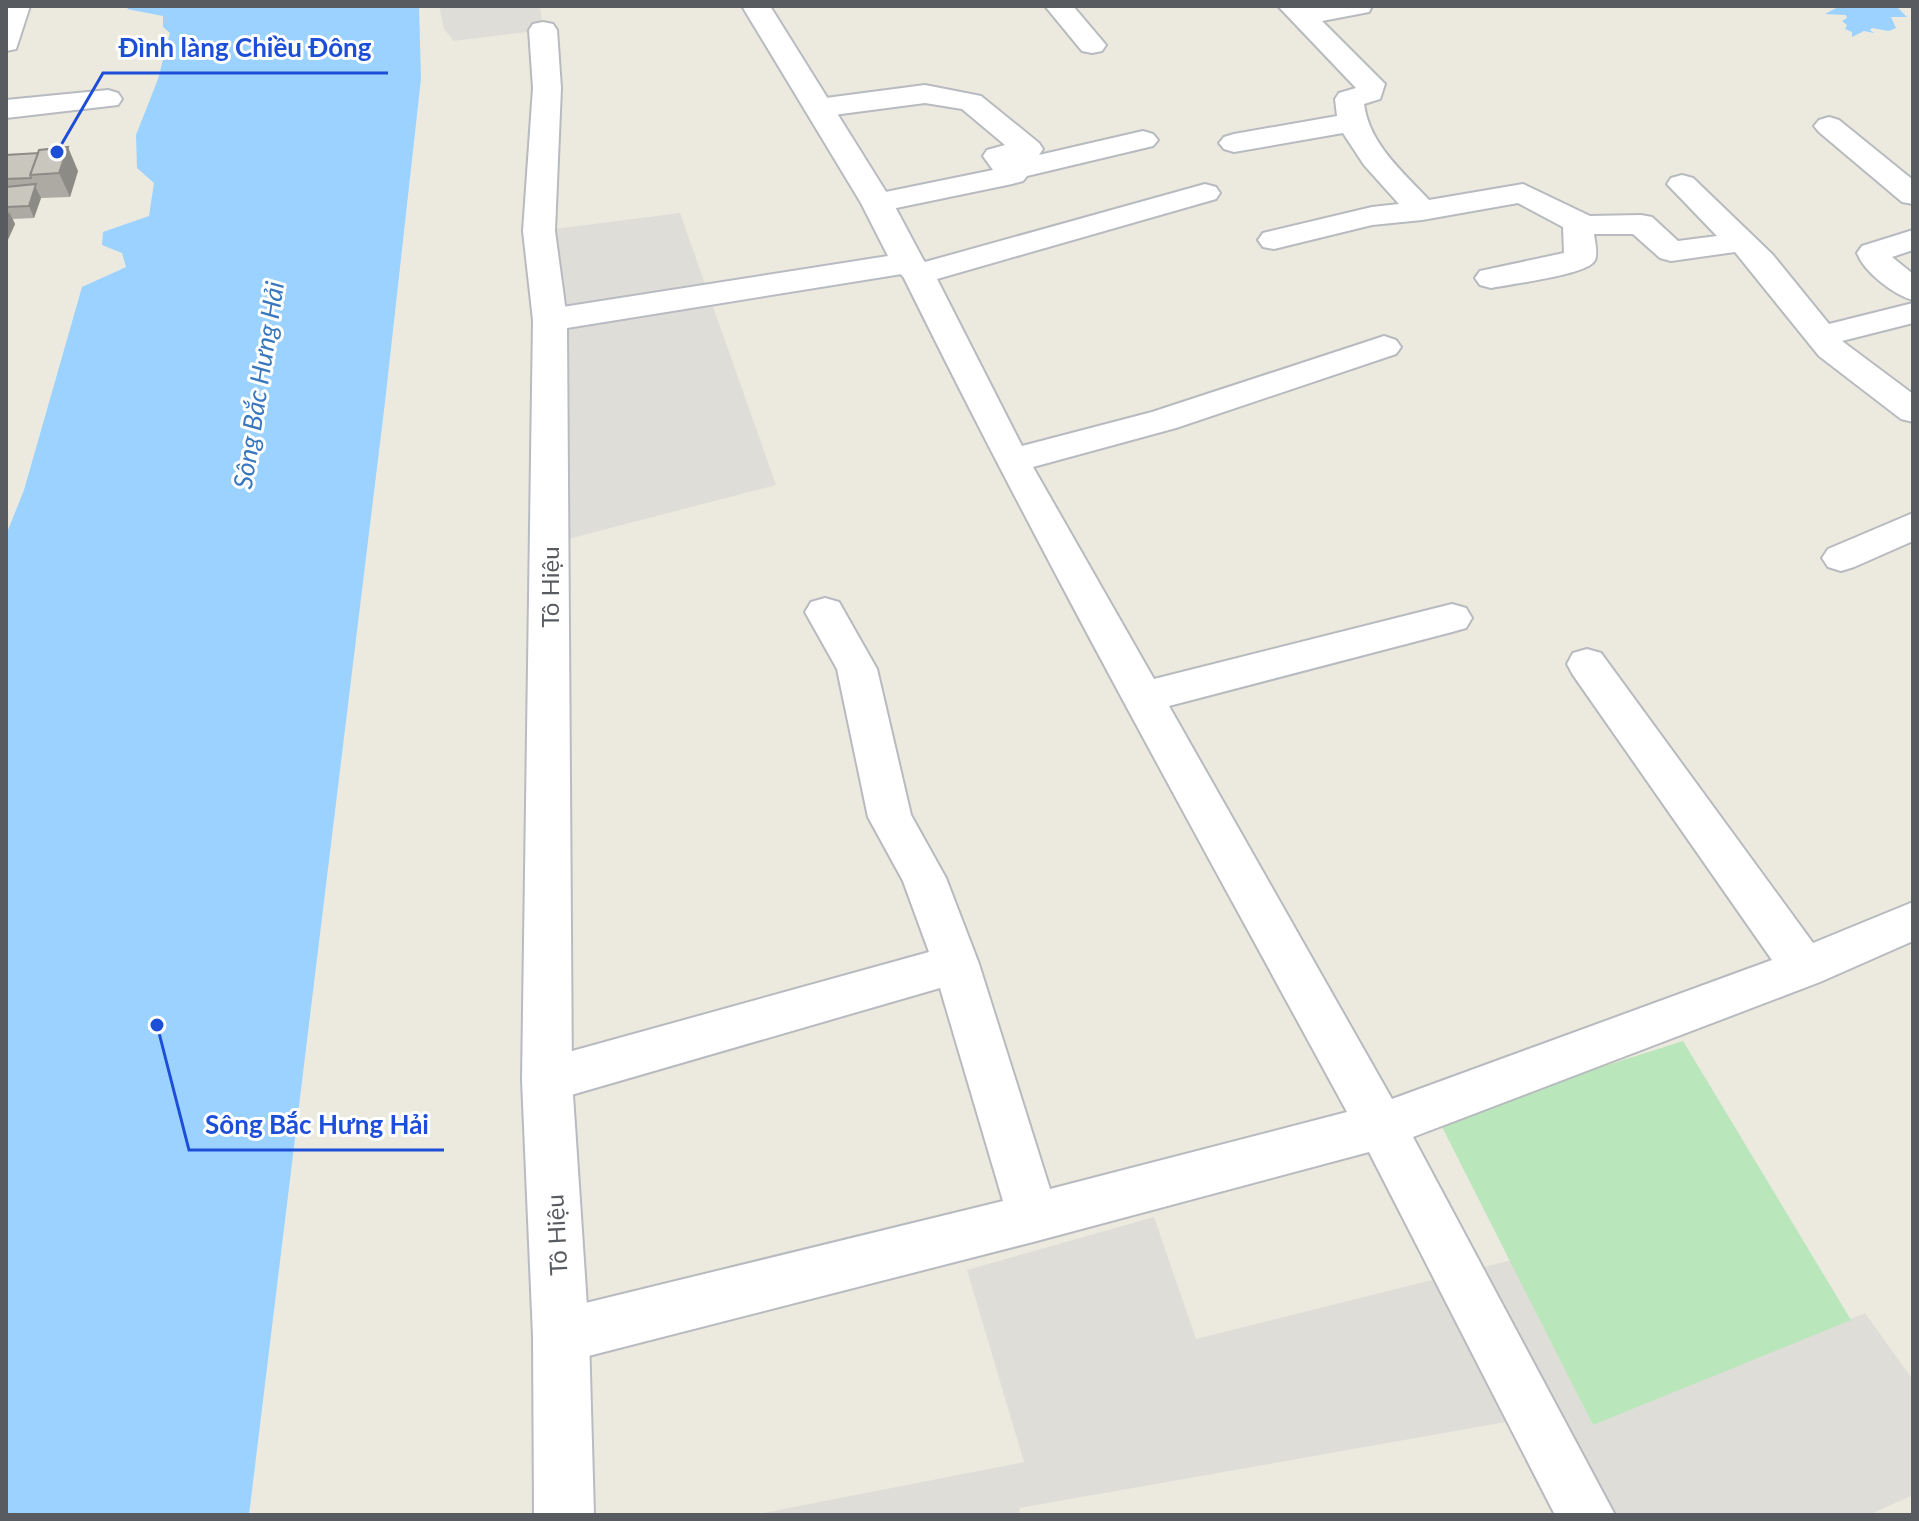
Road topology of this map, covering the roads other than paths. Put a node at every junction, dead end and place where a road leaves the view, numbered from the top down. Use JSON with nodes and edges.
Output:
{"nodes":[{"id":1,"x":17,"y":6,"type":"edge"},
{"id":2,"x":756,"y":6,"type":"edge"},
{"id":3,"x":1058,"y":6,"type":"edge"},
{"id":4,"x":1359,"y":6,"type":"edge"},
{"id":5,"x":1297,"y":12,"type":"edge"},
{"id":6,"x":543,"y":30,"type":"dead end"},
{"id":7,"x":6,"y":43,"type":"edge"},
{"id":8,"x":1092,"y":45,"type":"dead end"},
{"id":9,"x":108,"y":99,"type":"dead end"},
{"id":10,"x":818,"y":108,"type":"junction"},
{"id":11,"x":6,"y":109,"type":"edge"},
{"id":12,"x":1353,"y":122,"type":"junction"},
{"id":13,"x":1829,"y":126,"type":"dead end"},
{"id":14,"x":1143,"y":140,"type":"dead end"},
{"id":15,"x":1234,"y":143,"type":"dead end"},
{"id":16,"x":1008,"y":171,"type":"junction"},
{"id":17,"x":1682,"y":184,"type":"dead end"},
{"id":18,"x":1205,"y":193,"type":"dead end"},
{"id":19,"x":1913,"y":195,"type":"edge"},
{"id":20,"x":877,"y":203,"type":"junction"},
{"id":21,"x":1422,"y":211,"type":"junction"},
{"id":22,"x":1578,"y":223,"type":"junction"},
{"id":23,"x":1913,"y":239,"type":"edge"},
{"id":24,"x":1274,"y":240,"type":"dead end"},
{"id":25,"x":1742,"y":242,"type":"junction"},
{"id":26,"x":913,"y":268,"type":"junction"},
{"id":27,"x":1491,"y":278,"type":"dead end"},
{"id":28,"x":1913,"y":290,"type":"edge"},
{"id":29,"x":1913,"y":313,"type":"edge"},
{"id":30,"x":550,"y":320,"type":"junction"},
{"id":31,"x":1821,"y":336,"type":"junction"},
{"id":32,"x":1384,"y":347,"type":"dead end"},
{"id":33,"x":1913,"y":411,"type":"edge"},
{"id":34,"x":1012,"y":461,"type":"junction"},
{"id":35,"x":1913,"y":526,"type":"edge"},
{"id":36,"x":1841,"y":558,"type":"dead end"},
{"id":37,"x":825,"y":612,"type":"dead end"},
{"id":38,"x":1452,"y":618,"type":"dead end"},
{"id":39,"x":1587,"y":664,"type":"dead end"},
{"id":40,"x":1141,"y":698,"type":"junction"},
{"id":41,"x":1913,"y":921,"type":"edge"},
{"id":42,"x":956,"y":964,"type":"junction"},
{"id":43,"x":1804,"y":968,"type":"junction"},
{"id":44,"x":547,"y":1080,"type":"junction"},
{"id":45,"x":1381,"y":1126,"type":"junction"},
{"id":46,"x":1033,"y":1218,"type":"junction"},
{"id":47,"x":561,"y":1336,"type":"junction"},
{"id":48,"x":564,"y":1515,"type":"edge"},
{"id":49,"x":1586,"y":1515,"type":"edge"}],
"edges":[{"from":1,"to":7,"type":"street"},
{"from":2,"to":10,"type":"main road"},
{"from":3,"to":8,"type":"street"},
{"from":4,"to":5,"type":"street"},
{"from":5,"to":12,"type":"street"},
{"from":6,"to":30,"type":"street"},
{"from":9,"to":11,"type":"street"},
{"from":10,"to":16,"type":"street"},
{"from":10,"to":20,"type":"main road"},
{"from":12,"to":15,"type":"street"},
{"from":12,"to":21,"type":"street"},
{"from":13,"to":19,"type":"street"},
{"from":14,"to":16,"type":"street"},
{"from":16,"to":20,"type":"street"},
{"from":17,"to":25,"type":"street"},
{"from":18,"to":26,"type":"street"},
{"from":20,"to":26,"type":"main road"},
{"from":21,"to":22,"type":"street"},
{"from":21,"to":24,"type":"street"},
{"from":22,"to":25,"type":"street"},
{"from":22,"to":27,"type":"street"},
{"from":23,"to":28,"type":"street"},
{"from":25,"to":31,"type":"street"},
{"from":26,"to":30,"type":"main road"},
{"from":26,"to":34,"type":"street"},
{"from":29,"to":31,"type":"street"},
{"from":30,"to":44,"type":"main road","name":"Tô Hiệu"},
{"from":31,"to":33,"type":"street"},
{"from":32,"to":34,"type":"street"},
{"from":34,"to":40,"type":"street"},
{"from":35,"to":36,"type":"street"},
{"from":37,"to":42,"type":"street"},
{"from":38,"to":40,"type":"street"},
{"from":39,"to":43,"type":"street"},
{"from":40,"to":45,"type":"street"},
{"from":41,"to":43,"type":"street"},
{"from":42,"to":44,"type":"street"},
{"from":42,"to":46,"type":"street"},
{"from":43,"to":45,"type":"street"},
{"from":44,"to":47,"type":"main road","name":"Tô Hiệu"},
{"from":45,"to":46,"type":"street"},
{"from":45,"to":49,"type":"street"},
{"from":46,"to":47,"type":"street"},
{"from":47,"to":48,"type":"main road","name":"Tô Hiệu"}]}
